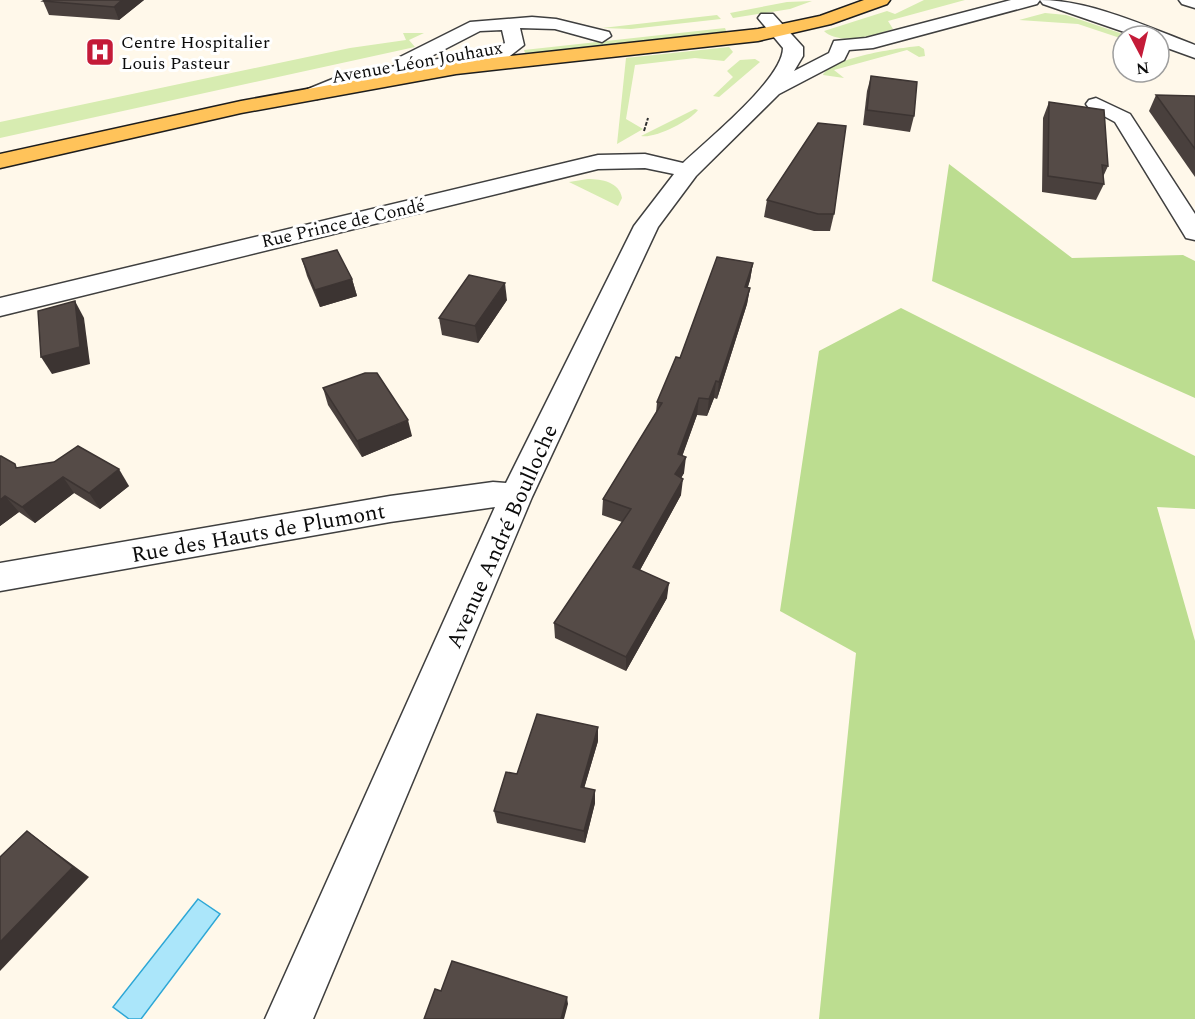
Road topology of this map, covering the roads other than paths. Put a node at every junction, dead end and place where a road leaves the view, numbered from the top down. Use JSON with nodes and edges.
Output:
{"nodes":[{"id":1,"x":837,"y":0,"type":"edge"},
{"id":2,"x":881,"y":0,"type":"edge"},
{"id":3,"x":1031,"y":0,"type":"edge"},
{"id":4,"x":1049,"y":0,"type":"edge"},
{"id":5,"x":1188,"y":0,"type":"edge"},
{"id":6,"x":1195,"y":3,"type":"edge"},
{"id":7,"x":510,"y":24,"type":"junction"},
{"id":8,"x":1119,"y":24,"type":"edge"},
{"id":9,"x":476,"y":26,"type":"junction"},
{"id":10,"x":778,"y":28,"type":"junction"},
{"id":11,"x":602,"y":36,"type":"junction"},
{"id":12,"x":1171,"y":43,"type":"edge"},
{"id":13,"x":515,"y":45,"type":"junction"},
{"id":14,"x":841,"y":45,"type":"junction"},
{"id":15,"x":476,"y":50,"type":"junction"},
{"id":16,"x":1195,"y":52,"type":"edge"},
{"id":17,"x":407,"y":61,"type":"junction"},
{"id":18,"x":772,"y":90,"type":"junction"},
{"id":19,"x":310,"y":95,"type":"junction"},
{"id":20,"x":1095,"y":104,"type":"dead end"},
{"id":21,"x":0,"y":149,"type":"edge"},
{"id":22,"x":0,"y":161,"type":"edge"},
{"id":23,"x":688,"y":171,"type":"junction"},
{"id":24,"x":1195,"y":233,"type":"edge"},
{"id":25,"x":0,"y":307,"type":"edge"},
{"id":26,"x":516,"y":497,"type":"junction"},
{"id":27,"x":0,"y":577,"type":"edge"},
{"id":28,"x":289,"y":1019,"type":"edge"}],
"edges":[{"from":1,"to":10,"type":"main road","name":"Avenue Léon Jouhaux"},
{"from":2,"to":10,"type":"main road"},
{"from":3,"to":14,"type":"street"},
{"from":4,"to":8,"type":"street"},
{"from":5,"to":6,"type":"street"},
{"from":7,"to":9,"type":"street"},
{"from":7,"to":11,"type":"street"},
{"from":7,"to":13,"type":"street"},
{"from":9,"to":15,"type":"street"},
{"from":9,"to":17,"type":"street"},
{"from":10,"to":11,"type":"main road","name":"Avenue Léon Jouhaux"},
{"from":10,"to":14,"type":"street"},
{"from":10,"to":18,"type":"street"},
{"from":10,"to":19,"type":"main road"},
{"from":11,"to":13,"type":"main road","name":"Avenue Léon Jouhaux"},
{"from":12,"to":16,"type":"street"},
{"from":13,"to":15,"type":"main road","name":"Avenue Léon Jouhaux"},
{"from":13,"to":19,"type":"street"},
{"from":14,"to":18,"type":"street"},
{"from":15,"to":17,"type":"main road","name":"Avenue Léon Jouhaux"},
{"from":17,"to":21,"type":"main road","name":"Avenue Léon Jouhaux"},
{"from":18,"to":23,"type":"street","name":"Avenue André Boulloche"},
{"from":19,"to":22,"type":"main road"},
{"from":20,"to":24,"type":"street"},
{"from":23,"to":25,"type":"street","name":"Rue Prince de Condé"},
{"from":23,"to":26,"type":"street","name":"Avenue André Boulloche"},
{"from":26,"to":27,"type":"street","name":"Rue des Hauts de Plumont"},
{"from":26,"to":28,"type":"street","name":"Avenue André Boulloche"}]}
